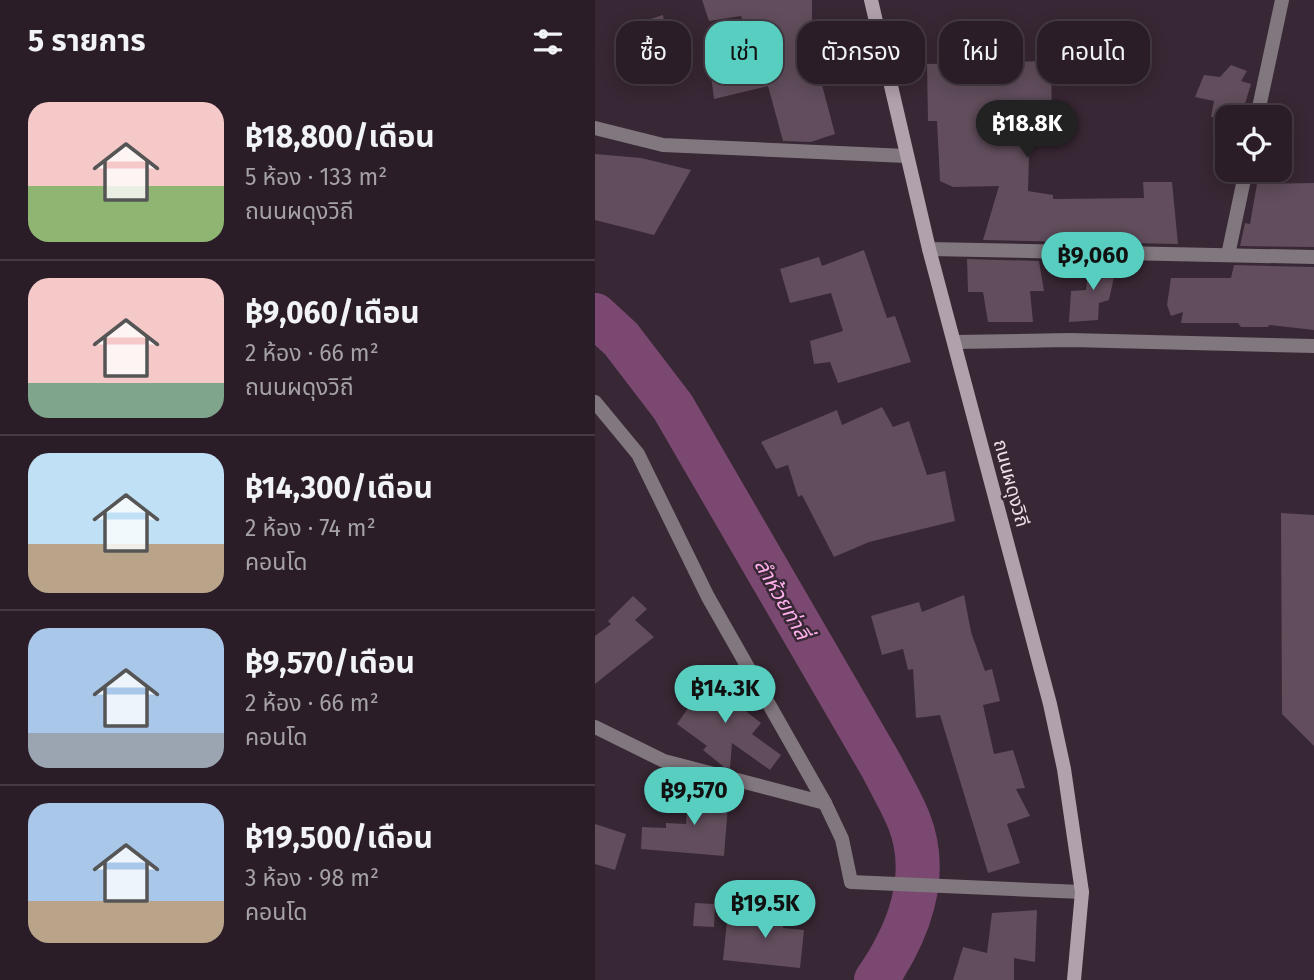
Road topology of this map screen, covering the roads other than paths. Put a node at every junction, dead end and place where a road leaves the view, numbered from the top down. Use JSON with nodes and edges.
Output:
{"nodes":[{"id":1,"x":871,"y":0,"type":"edge"},
{"id":2,"x":1282,"y":0,"type":"edge"},
{"id":3,"x":1260,"y":105,"type":"edge"},
{"id":4,"x":595,"y":128,"type":"edge"},
{"id":5,"x":906,"y":156,"type":"junction"},
{"id":6,"x":1243,"y":182,"type":"edge"},
{"id":7,"x":929,"y":249,"type":"junction"},
{"id":8,"x":1228,"y":255,"type":"junction"},
{"id":9,"x":1314,"y":257,"type":"edge"},
{"id":10,"x":955,"y":342,"type":"junction"},
{"id":11,"x":1314,"y":346,"type":"edge"},
{"id":12,"x":595,"y":402,"type":"edge"},
{"id":13,"x":595,"y":727,"type":"edge"},
{"id":14,"x":825,"y":803,"type":"junction"},
{"id":15,"x":1082,"y":892,"type":"junction"},
{"id":16,"x":1074,"y":980,"type":"edge"}],
"edges":[{"from":1,"to":5,"type":"main road","name":"ถนนผดุงวิถี"},
{"from":2,"to":3,"type":"street"},
{"from":4,"to":5,"type":"street"},
{"from":5,"to":7,"type":"main road","name":"ถนนผดุงวิถี"},
{"from":6,"to":8,"type":"street"},
{"from":7,"to":8,"type":"street"},
{"from":7,"to":10,"type":"main road","name":"ถนนผดุงวิถี"},
{"from":8,"to":9,"type":"street"},
{"from":10,"to":11,"type":"street"},
{"from":10,"to":15,"type":"main road","name":"ถนนผดุงวิถี"},
{"from":12,"to":14,"type":"street"},
{"from":13,"to":14,"type":"street"},
{"from":14,"to":15,"type":"street"},
{"from":15,"to":16,"type":"main road","name":"ถนนผดุงวิถี"}]}
